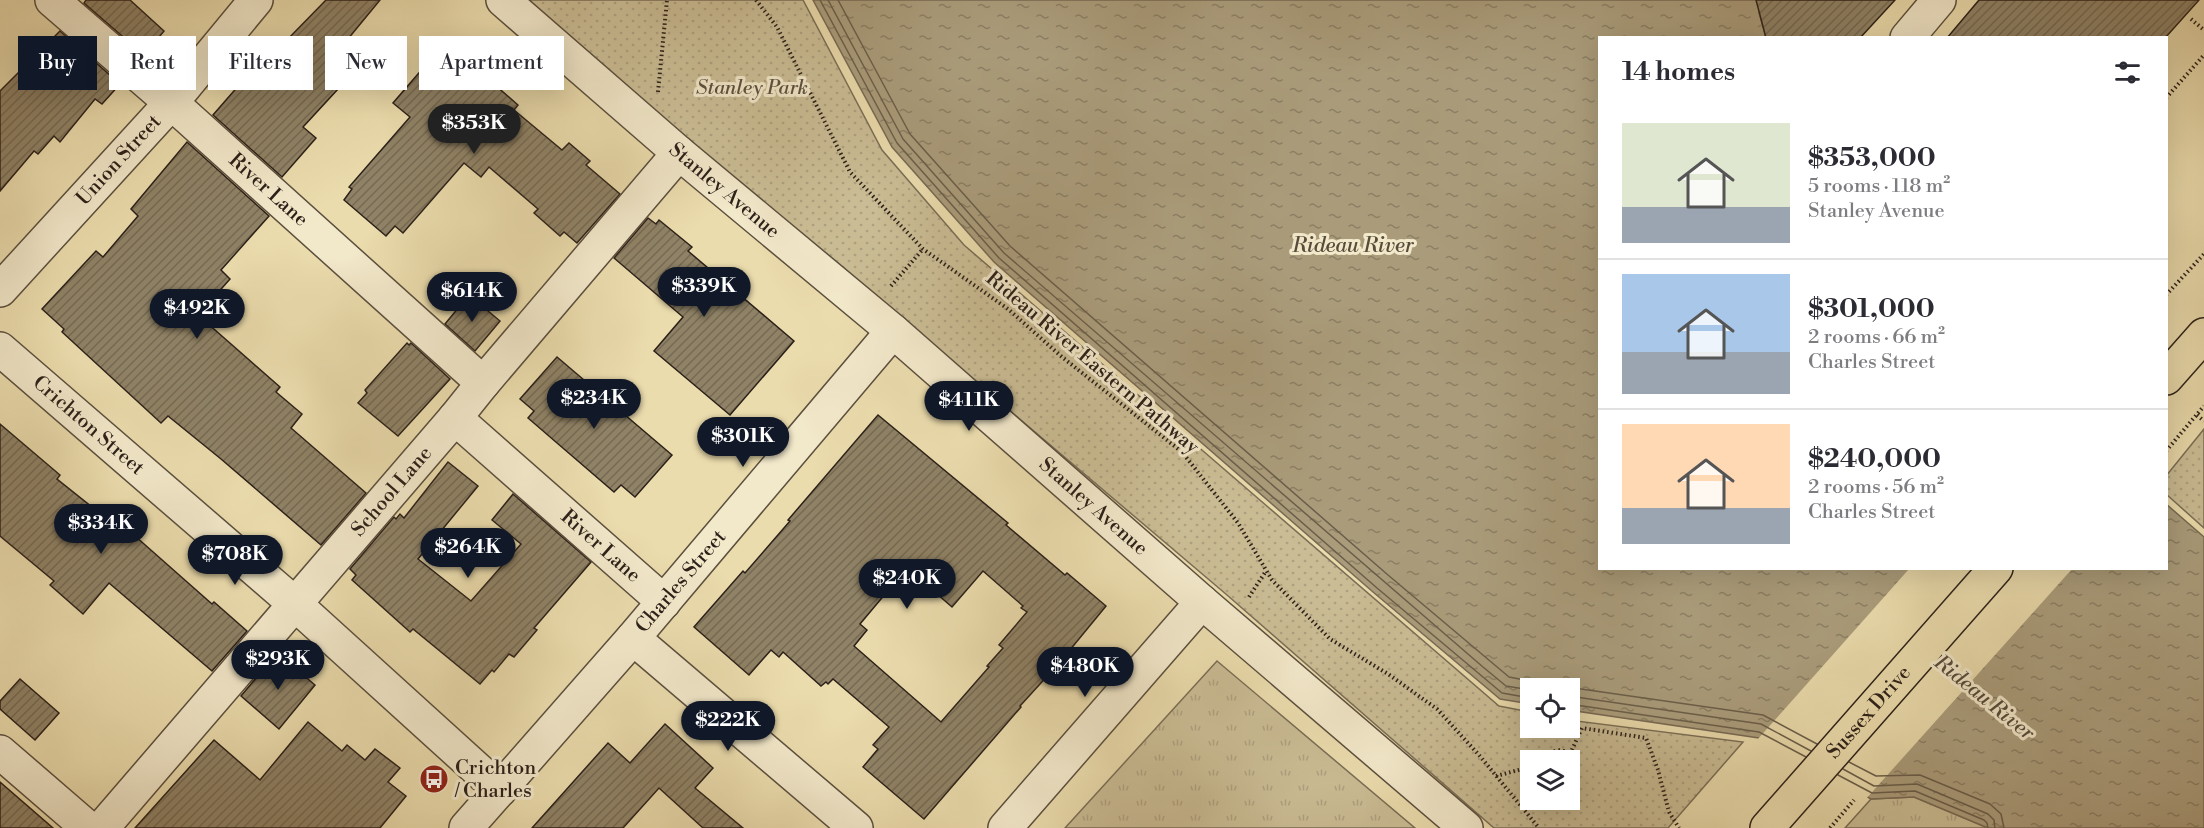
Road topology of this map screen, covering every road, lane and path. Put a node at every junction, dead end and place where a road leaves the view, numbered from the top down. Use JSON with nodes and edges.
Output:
{"nodes":[{"id":1,"x":52,"y":0,"type":"edge"},
{"id":2,"x":256,"y":0,"type":"edge"},
{"id":3,"x":503,"y":0,"type":"edge"},
{"id":4,"x":667,"y":0,"type":"edge"},
{"id":5,"x":756,"y":0,"type":"edge"},
{"id":6,"x":1939,"y":0,"type":"edge"},
{"id":7,"x":2191,"y":20,"type":"dead end"},
{"id":8,"x":2204,"y":30,"type":"edge"},
{"id":9,"x":1908,"y":36,"type":"edge"},
{"id":10,"x":2204,"y":55,"type":"edge"},
{"id":11,"x":2168,"y":96,"type":"edge"},
{"id":12,"x":171,"y":103,"type":"junction"},
{"id":13,"x":655,"y":132,"type":"junction"},
{"id":14,"x":679,"y":153,"type":"junction"},
{"id":15,"x":923,"y":249,"type":"junction"},
{"id":16,"x":2204,"y":254,"type":"edge"},
{"id":17,"x":0,"y":290,"type":"edge"},
{"id":18,"x":887,"y":291,"type":"dead end"},
{"id":19,"x":2168,"y":293,"type":"edge"},
{"id":20,"x":892,"y":331,"type":"junction"},
{"id":21,"x":2204,"y":336,"type":"edge"},
{"id":22,"x":0,"y":349,"type":"edge"},
{"id":23,"x":2168,"y":376,"type":"edge"},
{"id":24,"x":483,"y":383,"type":"junction"},
{"id":25,"x":2204,"y":406,"type":"edge"},
{"id":26,"x":2197,"y":415,"type":"junction"},
{"id":27,"x":456,"y":418,"type":"junction"},
{"id":28,"x":2204,"y":421,"type":"edge"},
{"id":29,"x":2168,"y":449,"type":"edge"},
{"id":30,"x":1994,"y":570,"type":"edge"},
{"id":31,"x":1266,"y":571,"type":"junction"},
{"id":32,"x":664,"y":602,"type":"junction"},
{"id":33,"x":1202,"y":602,"type":"junction"},
{"id":34,"x":295,"y":604,"type":"junction"},
{"id":35,"x":1244,"y":606,"type":"dead end"},
{"id":36,"x":633,"y":638,"type":"junction"},
{"id":37,"x":1572,"y":750,"type":"edge"},
{"id":38,"x":0,"y":752,"type":"edge"},
{"id":39,"x":1520,"y":770,"type":"edge"},
{"id":40,"x":1496,"y":776,"type":"junction"},
{"id":41,"x":500,"y":790,"type":"junction"},
{"id":42,"x":1854,"y":800,"type":"dead end"},
{"id":43,"x":88,"y":828,"type":"edge"},
{"id":44,"x":102,"y":828,"type":"edge"},
{"id":45,"x":466,"y":828,"type":"edge"},
{"id":46,"x":856,"y":828,"type":"edge"},
{"id":47,"x":1005,"y":828,"type":"edge"},
{"id":48,"x":1466,"y":828,"type":"edge"},
{"id":49,"x":1539,"y":828,"type":"edge"},
{"id":50,"x":1679,"y":828,"type":"edge"},
{"id":51,"x":1767,"y":828,"type":"edge"},
{"id":52,"x":1830,"y":828,"type":"edge"}],
"edges":[{"from":1,"to":12,"type":"street","name":"River Lane"},
{"from":2,"to":12,"type":"street","name":"Union Street"},
{"from":3,"to":13,"type":"street","name":"Stanley Avenue"},
{"from":4,"to":13,"type":"path"},
{"from":5,"to":15,"type":"path","name":"Rideau River Eastern Pathway"},
{"from":6,"to":9,"type":"street"},
{"from":7,"to":8,"type":"path"},
{"from":10,"to":11,"type":"path"},
{"from":12,"to":17,"type":"street","name":"Union Street"},
{"from":12,"to":24,"type":"street","name":"River Lane"},
{"from":13,"to":14,"type":"street","name":"Stanley Avenue"},
{"from":14,"to":20,"type":"street","name":"Stanley Avenue"},
{"from":14,"to":24,"type":"street","name":"School Lane"},
{"from":15,"to":18,"type":"path"},
{"from":15,"to":31,"type":"path","name":"Rideau River Eastern Pathway"},
{"from":16,"to":19,"type":"path"},
{"from":20,"to":32,"type":"street","name":"Charles Street"},
{"from":20,"to":33,"type":"street","name":"Stanley Avenue"},
{"from":21,"to":23,"type":"main road"},
{"from":22,"to":34,"type":"street","name":"Crichton Street"},
{"from":24,"to":27,"type":"street","name":"School Lane"},
{"from":25,"to":26,"type":"path"},
{"from":26,"to":28,"type":"path"},
{"from":26,"to":29,"type":"path"},
{"from":27,"to":32,"type":"street","name":"River Lane"},
{"from":27,"to":34,"type":"street","name":"School Lane"},
{"from":30,"to":51,"type":"main road","name":"Sussex Drive"},
{"from":31,"to":35,"type":"path"},
{"from":31,"to":40,"type":"path","name":"Rideau River Eastern Pathway"},
{"from":32,"to":36,"type":"street","name":"Charles Street"},
{"from":33,"to":47,"type":"street"},
{"from":33,"to":48,"type":"street","name":"Stanley Avenue"},
{"from":34,"to":41,"type":"street","name":"Crichton Street"},
{"from":34,"to":44,"type":"street","name":"School Lane"},
{"from":36,"to":41,"type":"street","name":"Charles Street"},
{"from":36,"to":46,"type":"street"},
{"from":37,"to":50,"type":"path"},
{"from":38,"to":43,"type":"street"},
{"from":39,"to":40,"type":"path"},
{"from":40,"to":49,"type":"path","name":"Rideau River Eastern Pathway"},
{"from":41,"to":45,"type":"street","name":"Charles Street"},
{"from":42,"to":52,"type":"path"}]}
